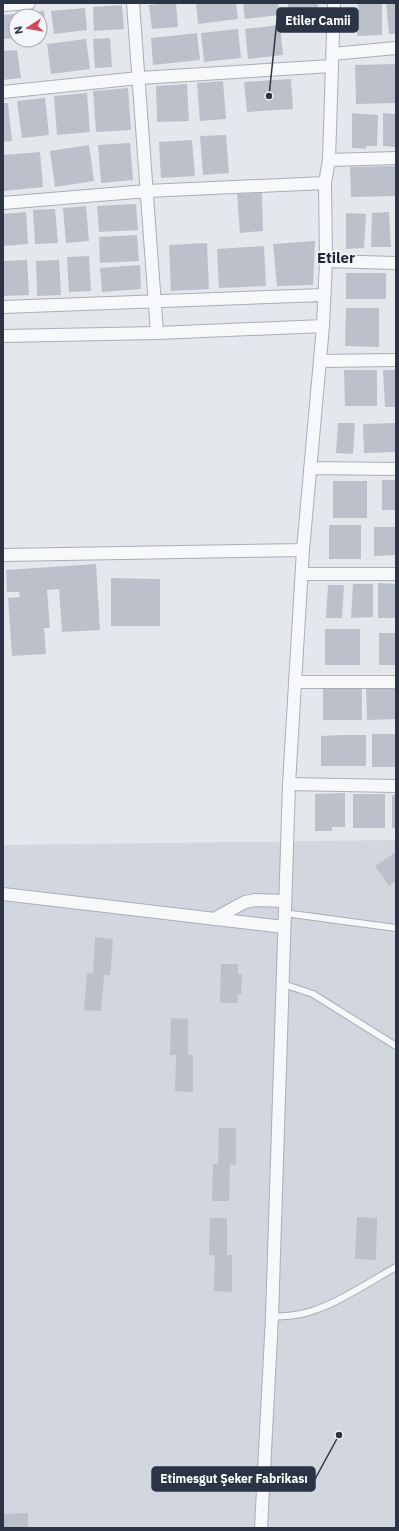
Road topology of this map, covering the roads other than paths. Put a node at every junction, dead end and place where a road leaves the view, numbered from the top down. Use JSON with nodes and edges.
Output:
{"nodes":[{"id":1,"x":29,"y":3,"type":"edge"},
{"id":2,"x":133,"y":3,"type":"edge"},
{"id":3,"x":334,"y":3,"type":"edge"},
{"id":4,"x":3,"y":6,"type":"edge"},
{"id":5,"x":396,"y":48,"type":"edge"},
{"id":6,"x":332,"y":54,"type":"junction"},
{"id":7,"x":332,"y":66,"type":"junction"},
{"id":8,"x":138,"y":78,"type":"junction"},
{"id":9,"x":3,"y":92,"type":"edge"},
{"id":10,"x":396,"y":158,"type":"edge"},
{"id":11,"x":329,"y":160,"type":"junction"},
{"id":12,"x":325,"y":183,"type":"junction"},
{"id":13,"x":146,"y":191,"type":"junction"},
{"id":14,"x":3,"y":202,"type":"edge"},
{"id":15,"x":326,"y":261,"type":"junction"},
{"id":16,"x":396,"y":263,"type":"edge"},
{"id":17,"x":324,"y":295,"type":"junction"},
{"id":18,"x":154,"y":302,"type":"junction"},
{"id":19,"x":3,"y":307,"type":"edge"},
{"id":20,"x":323,"y":326,"type":"junction"},
{"id":21,"x":157,"y":333,"type":"junction"},
{"id":22,"x":3,"y":336,"type":"edge"},
{"id":23,"x":396,"y":360,"type":"edge"},
{"id":24,"x":320,"y":361,"type":"junction"},
{"id":25,"x":310,"y":468,"type":"junction"},
{"id":26,"x":396,"y":469,"type":"edge"},
{"id":27,"x":303,"y":550,"type":"junction"},
{"id":28,"x":3,"y":555,"type":"edge"},
{"id":29,"x":302,"y":574,"type":"junction"},
{"id":30,"x":396,"y":574,"type":"edge"},
{"id":31,"x":295,"y":682,"type":"junction"},
{"id":32,"x":396,"y":682,"type":"edge"},
{"id":33,"x":289,"y":784,"type":"junction"},
{"id":34,"x":396,"y":786,"type":"edge"},
{"id":35,"x":3,"y":894,"type":"edge"},
{"id":36,"x":284,"y":907,"type":"junction"},
{"id":37,"x":214,"y":919,"type":"junction"},
{"id":38,"x":284,"y":927,"type":"junction"},
{"id":39,"x":396,"y":928,"type":"edge"},
{"id":40,"x":284,"y":984,"type":"junction"},
{"id":41,"x":396,"y":1046,"type":"edge"},
{"id":42,"x":396,"y":1267,"type":"edge"},
{"id":43,"x":272,"y":1317,"type":"junction"},
{"id":44,"x":261,"y":1528,"type":"edge"}],
"edges":[{"from":1,"to":4,"type":"street"},
{"from":2,"to":8,"type":"street"},
{"from":3,"to":6,"type":"street"},
{"from":5,"to":6,"type":"street"},
{"from":6,"to":7,"type":"street"},
{"from":7,"to":8,"type":"street"},
{"from":7,"to":11,"type":"street"},
{"from":8,"to":9,"type":"street"},
{"from":8,"to":13,"type":"street"},
{"from":10,"to":11,"type":"street"},
{"from":11,"to":12,"type":"street"},
{"from":12,"to":13,"type":"street"},
{"from":12,"to":15,"type":"street"},
{"from":13,"to":14,"type":"street"},
{"from":13,"to":18,"type":"street"},
{"from":15,"to":16,"type":"street"},
{"from":15,"to":17,"type":"street"},
{"from":17,"to":18,"type":"street"},
{"from":17,"to":20,"type":"street"},
{"from":18,"to":19,"type":"street"},
{"from":18,"to":21,"type":"street"},
{"from":20,"to":21,"type":"street"},
{"from":20,"to":24,"type":"street"},
{"from":21,"to":22,"type":"street"},
{"from":23,"to":24,"type":"street"},
{"from":24,"to":25,"type":"street"},
{"from":25,"to":26,"type":"street"},
{"from":25,"to":27,"type":"street"},
{"from":27,"to":28,"type":"street"},
{"from":27,"to":29,"type":"street"},
{"from":29,"to":30,"type":"street"},
{"from":29,"to":31,"type":"street"},
{"from":31,"to":32,"type":"street"},
{"from":31,"to":33,"type":"street"},
{"from":33,"to":34,"type":"street"},
{"from":33,"to":36,"type":"street"},
{"from":35,"to":37,"type":"street"},
{"from":36,"to":37,"type":"street"},
{"from":36,"to":38,"type":"street"},
{"from":36,"to":39,"type":"lane"},
{"from":37,"to":38,"type":"street"},
{"from":38,"to":40,"type":"street"},
{"from":40,"to":41,"type":"lane"},
{"from":40,"to":43,"type":"street"},
{"from":42,"to":43,"type":"lane"},
{"from":43,"to":44,"type":"street"}]}
